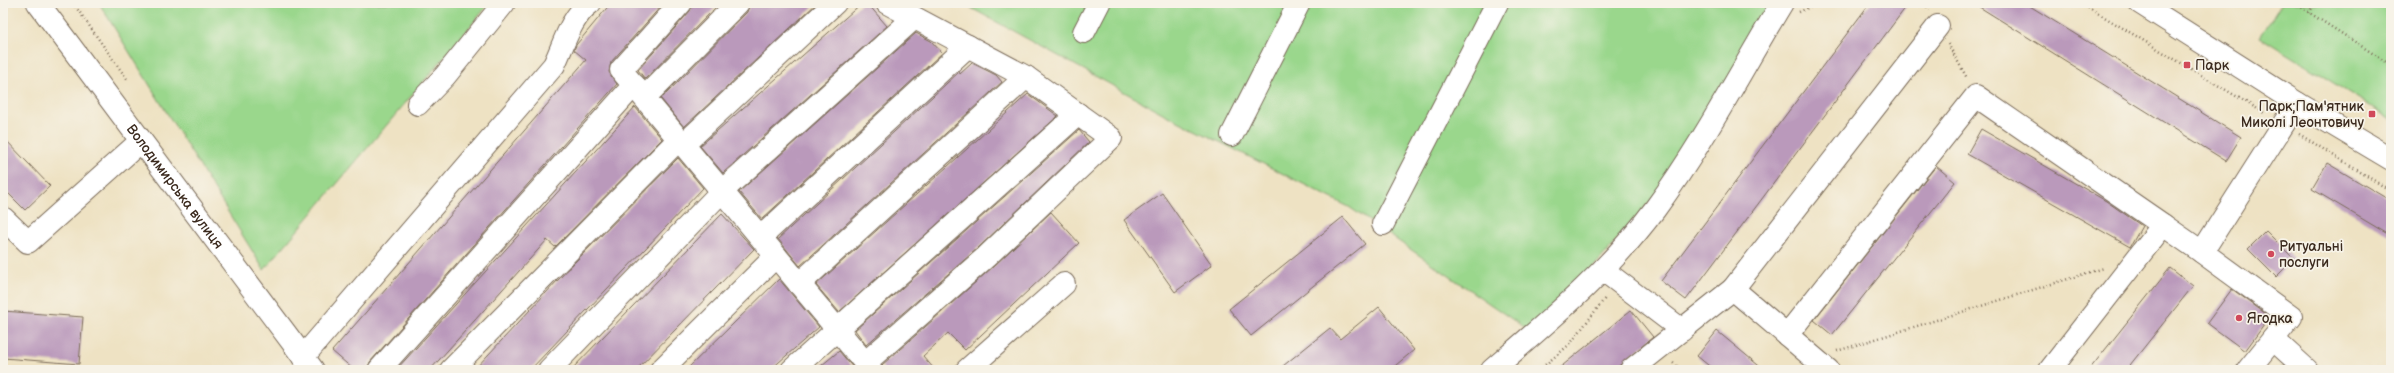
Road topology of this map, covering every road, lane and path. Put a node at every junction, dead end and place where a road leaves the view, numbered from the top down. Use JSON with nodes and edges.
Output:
{"nodes":[{"id":1,"x":38,"y":3,"type":"edge"},
{"id":2,"x":73,"y":3,"type":"edge"},
{"id":3,"x":504,"y":3,"type":"edge"},
{"id":4,"x":590,"y":3,"type":"edge"},
{"id":5,"x":681,"y":3,"type":"edge"},
{"id":6,"x":738,"y":3,"type":"edge"},
{"id":7,"x":835,"y":3,"type":"edge"},
{"id":8,"x":887,"y":3,"type":"edge"},
{"id":9,"x":1099,"y":3,"type":"edge"},
{"id":10,"x":1299,"y":3,"type":"edge"},
{"id":11,"x":1497,"y":3,"type":"edge"},
{"id":12,"x":1782,"y":3,"type":"edge"},
{"id":13,"x":2081,"y":3,"type":"edge"},
{"id":14,"x":2140,"y":3,"type":"edge"},
{"id":15,"x":2294,"y":3,"type":"edge"},
{"id":16,"x":2315,"y":3,"type":"edge"},
{"id":17,"x":2309,"y":13,"type":"junction"},
{"id":18,"x":914,"y":18,"type":"junction"},
{"id":19,"x":1938,"y":26,"type":"joint"},
{"id":20,"x":1084,"y":32,"type":"dead end"},
{"id":21,"x":968,"y":46,"type":"junction"},
{"id":22,"x":2391,"y":65,"type":"edge"},
{"id":23,"x":1026,"y":77,"type":"junction"},
{"id":24,"x":128,"y":79,"type":"dead end"},
{"id":25,"x":640,"y":91,"type":"junction"},
{"id":26,"x":1976,"y":96,"type":"junction"},
{"id":27,"x":2297,"y":103,"type":"junction"},
{"id":28,"x":418,"y":104,"type":"dead end"},
{"id":29,"x":1078,"y":114,"type":"junction"},
{"id":30,"x":2284,"y":124,"type":"junction"},
{"id":31,"x":1232,"y":135,"type":"dead end"},
{"id":32,"x":141,"y":141,"type":"junction"},
{"id":33,"x":682,"y":142,"type":"junction"},
{"id":34,"x":2391,"y":160,"type":"edge"},
{"id":35,"x":722,"y":191,"type":"junction"},
{"id":36,"x":2391,"y":191,"type":"edge"},
{"id":37,"x":3,"y":218,"type":"edge"},
{"id":38,"x":1383,"y":224,"type":"dead end"},
{"id":39,"x":2163,"y":225,"type":"junction"},
{"id":40,"x":760,"y":237,"type":"junction"},
{"id":41,"x":2202,"y":252,"type":"junction"},
{"id":42,"x":776,"y":256,"type":"junction"},
{"id":43,"x":2108,"y":267,"type":"dead end"},
{"id":44,"x":1603,"y":270,"type":"junction"},
{"id":45,"x":799,"y":284,"type":"junction"},
{"id":46,"x":1064,"y":284,"type":"dead end"},
{"id":47,"x":1733,"y":289,"type":"junction"},
{"id":48,"x":838,"y":330,"type":"junction"},
{"id":49,"x":1682,"y":330,"type":"junction"},
{"id":50,"x":1787,"y":335,"type":"junction"},
{"id":51,"x":2273,"y":339,"type":"junction"},
{"id":52,"x":1829,"y":362,"type":"edge"},
{"id":53,"x":308,"y":363,"type":"edge"},
{"id":54,"x":868,"y":367,"type":"edge"},
{"id":55,"x":379,"y":370,"type":"edge"},
{"id":56,"x":451,"y":370,"type":"edge"},
{"id":57,"x":549,"y":370,"type":"edge"},
{"id":58,"x":661,"y":370,"type":"edge"},
{"id":59,"x":792,"y":370,"type":"edge"},
{"id":60,"x":967,"y":370,"type":"edge"},
{"id":61,"x":1492,"y":370,"type":"edge"},
{"id":62,"x":1632,"y":370,"type":"edge"},
{"id":63,"x":2050,"y":370,"type":"edge"},
{"id":64,"x":2248,"y":370,"type":"edge"},
{"id":65,"x":2307,"y":370,"type":"edge"}],
"edges":[{"from":1,"to":32,"type":"street","name":"Володимирська вулиця"},
{"from":2,"to":24,"type":"path"},
{"from":3,"to":28,"type":"street"},
{"from":4,"to":53,"type":"street"},
{"from":5,"to":25,"type":"street"},
{"from":6,"to":25,"type":"street"},
{"from":7,"to":33,"type":"street"},
{"from":8,"to":18,"type":"street"},
{"from":9,"to":20,"type":"street"},
{"from":10,"to":31,"type":"street"},
{"from":11,"to":38,"type":"street"},
{"from":12,"to":44,"type":"street"},
{"from":13,"to":30,"type":"path"},
{"from":14,"to":27,"type":"street"},
{"from":15,"to":17,"type":"path"},
{"from":16,"to":17,"type":"path"},
{"from":17,"to":22,"type":"path"},
{"from":18,"to":21,"type":"street"},
{"from":18,"to":35,"type":"street"},
{"from":19,"to":26,"type":"path"},
{"from":19,"to":47,"type":"street"},
{"from":21,"to":23,"type":"street"},
{"from":21,"to":40,"type":"street"},
{"from":23,"to":29,"type":"street"},
{"from":23,"to":45,"type":"street"},
{"from":25,"to":33,"type":"street"},
{"from":25,"to":55,"type":"street"},
{"from":26,"to":39,"type":"street"},
{"from":26,"to":50,"type":"street"},
{"from":27,"to":30,"type":"street"},
{"from":27,"to":34,"type":"street"},
{"from":29,"to":48,"type":"street"},
{"from":29,"to":54,"type":"street"},
{"from":30,"to":36,"type":"path"},
{"from":30,"to":41,"type":"street"},
{"from":32,"to":37,"type":"street"},
{"from":32,"to":53,"type":"street","name":"Володимирська вулиця"},
{"from":33,"to":35,"type":"street"},
{"from":33,"to":56,"type":"street"},
{"from":35,"to":40,"type":"street"},
{"from":35,"to":57,"type":"street"},
{"from":39,"to":41,"type":"street"},
{"from":39,"to":63,"type":"street"},
{"from":40,"to":42,"type":"street"},
{"from":41,"to":51,"type":"street"},
{"from":42,"to":45,"type":"street"},
{"from":42,"to":58,"type":"street"},
{"from":43,"to":52,"type":"path"},
{"from":44,"to":49,"type":"street"},
{"from":44,"to":61,"type":"street"},
{"from":45,"to":48,"type":"street"},
{"from":46,"to":60,"type":"street"},
{"from":47,"to":49,"type":"street"},
{"from":47,"to":50,"type":"street"},
{"from":48,"to":54,"type":"street"},
{"from":48,"to":59,"type":"street"},
{"from":49,"to":62,"type":"street"},
{"from":50,"to":52,"type":"street"},
{"from":51,"to":64,"type":"street"},
{"from":51,"to":65,"type":"street"}]}
